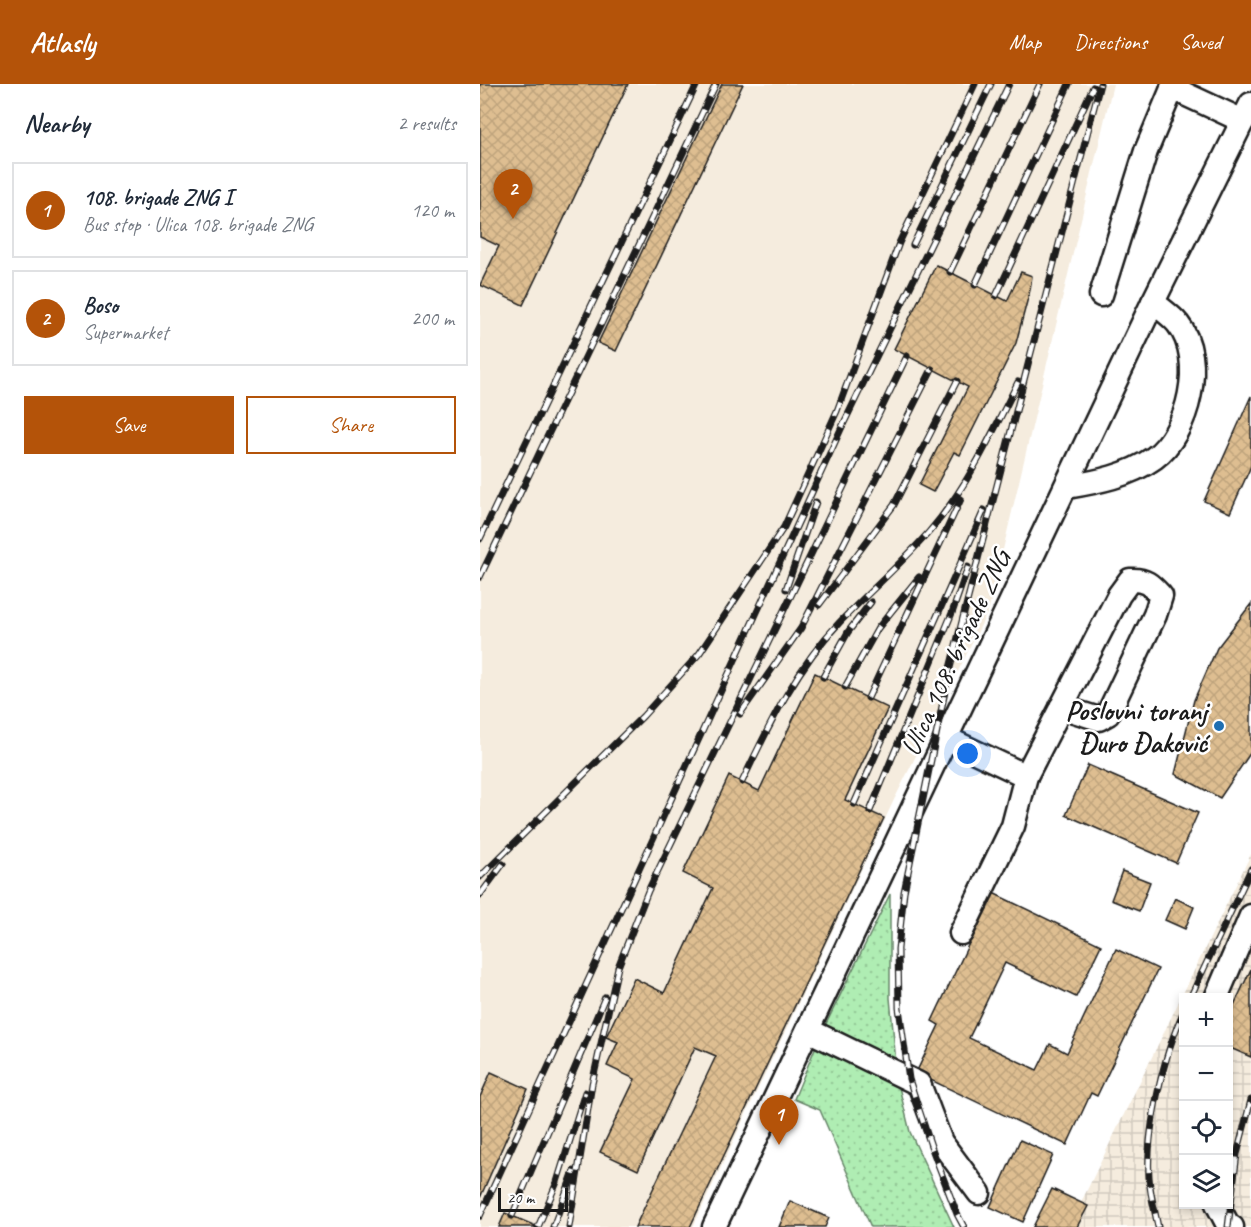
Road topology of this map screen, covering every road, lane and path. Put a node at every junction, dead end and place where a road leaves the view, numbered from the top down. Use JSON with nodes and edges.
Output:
{"nodes":[{"id":1,"x":1173,"y":86,"type":"edge"},
{"id":2,"x":1247,"y":113,"type":"edge"},
{"id":3,"x":1101,"y":294,"type":"dead end"},
{"id":4,"x":1154,"y":302,"type":"junction"},
{"id":5,"x":1067,"y":488,"type":"junction"},
{"id":6,"x":1061,"y":707,"type":"junction"},
{"id":7,"x":948,"y":739,"type":"junction"},
{"id":8,"x":1026,"y":776,"type":"junction"},
{"id":9,"x":1251,"y":916,"type":"edge"},
{"id":10,"x":962,"y":933,"type":"dead end"},
{"id":11,"x":1218,"y":993,"type":"edge"},
{"id":12,"x":808,"y":1030,"type":"junction"},
{"id":13,"x":979,"y":1193,"type":"dead end"},
{"id":14,"x":1220,"y":1209,"type":"edge"},
{"id":15,"x":714,"y":1227,"type":"edge"},
{"id":16,"x":1232,"y":1227,"type":"edge"}],
"edges":[{"from":1,"to":2,"type":"street"},
{"from":1,"to":3,"type":"street"},
{"from":2,"to":4,"type":"street","name":"Ulica 108. brigade ZNG"},
{"from":4,"to":5,"type":"street","name":"Ulica 108. brigade ZNG"},
{"from":4,"to":5,"type":"street"},
{"from":5,"to":7,"type":"street","name":"Ulica 108. brigade ZNG"},
{"from":6,"to":6,"type":"street"},
{"from":6,"to":8,"type":"street"},
{"from":7,"to":8,"type":"street"},
{"from":7,"to":12,"type":"street","name":"Ulica 108. brigade ZNG"},
{"from":8,"to":10,"type":"street"},
{"from":9,"to":11,"type":"street"},
{"from":12,"to":13,"type":"street"},
{"from":12,"to":15,"type":"street","name":"Ulica 108. brigade ZNG"},
{"from":14,"to":16,"type":"street"}]}
